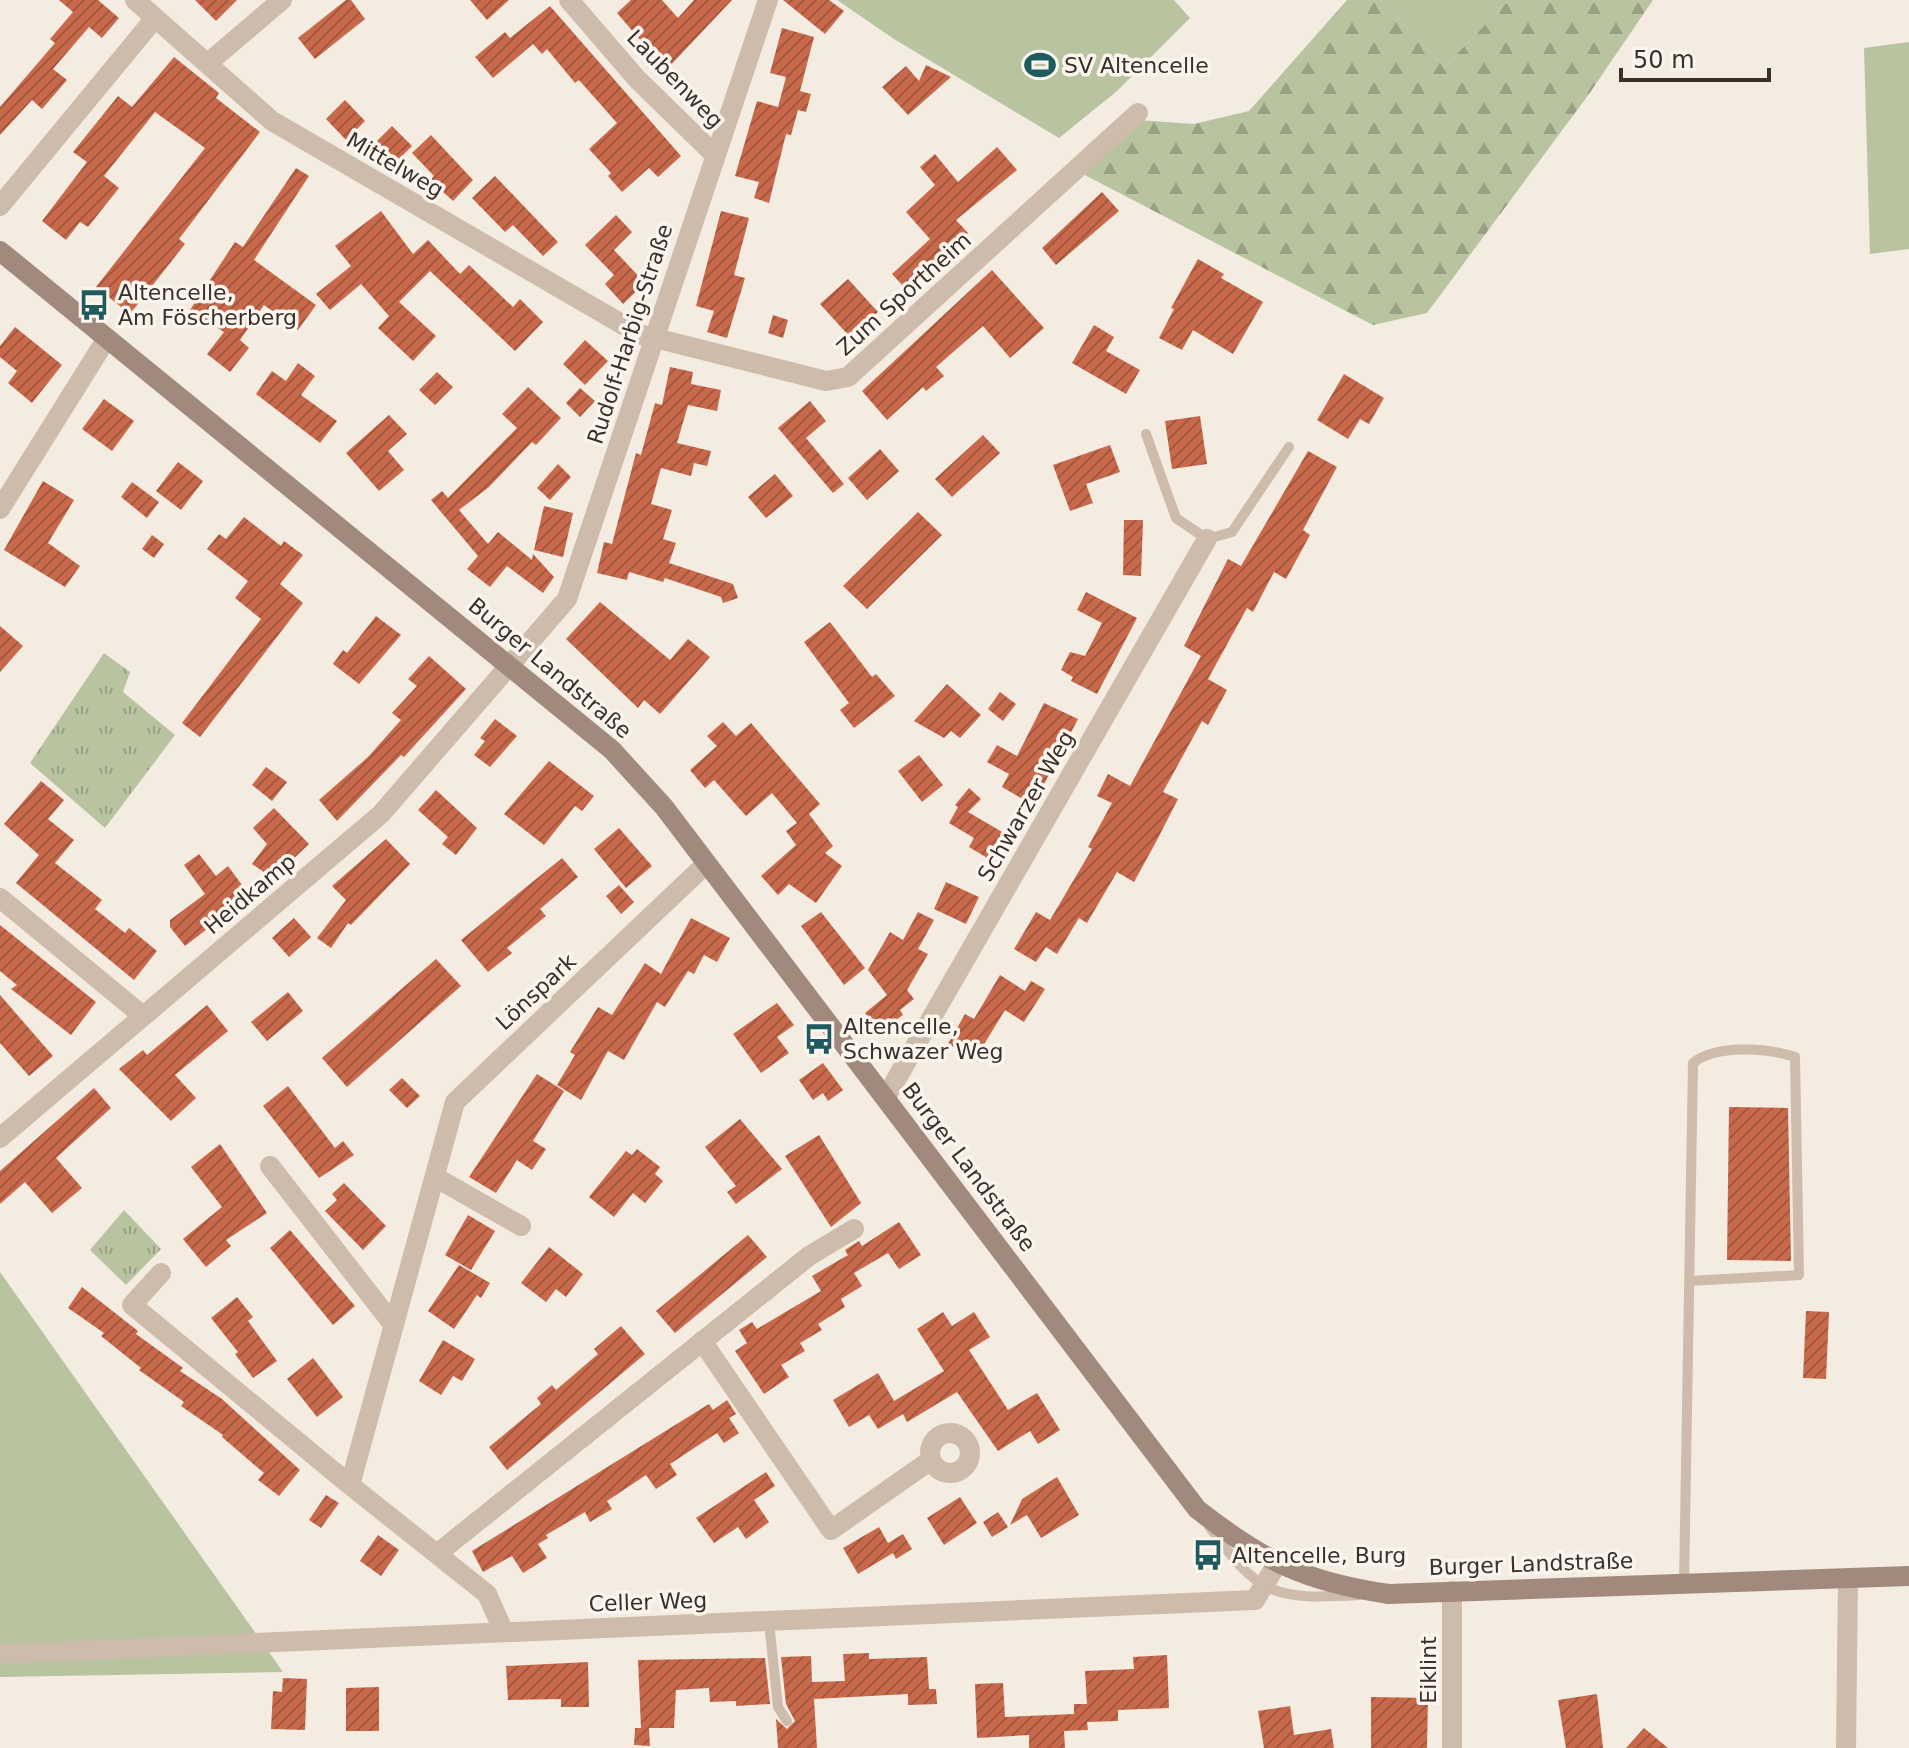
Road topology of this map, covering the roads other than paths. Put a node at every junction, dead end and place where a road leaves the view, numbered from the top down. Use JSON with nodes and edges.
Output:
{"nodes":[{"id":1,"x":135,"y":0,"type":"edge"},
{"id":2,"x":282,"y":0,"type":"edge"},
{"id":3,"x":569,"y":0,"type":"edge"},
{"id":4,"x":768,"y":0,"type":"edge"},
{"id":5,"x":155,"y":18,"type":"junction"},
{"id":6,"x":208,"y":63,"type":"junction"},
{"id":7,"x":1138,"y":113,"type":"dead end"},
{"id":8,"x":715,"y":155,"type":"junction"},
{"id":9,"x":0,"y":206,"type":"edge"},
{"id":10,"x":0,"y":251,"type":"edge"},
{"id":11,"x":107,"y":338,"type":"junction"},
{"id":12,"x":654,"y":338,"type":"junction"},
{"id":13,"x":1146,"y":434,"type":"dead end"},
{"id":14,"x":1289,"y":447,"type":"dead end"},
{"id":15,"x":0,"y":509,"type":"edge"},
{"id":16,"x":1207,"y":539,"type":"junction"},
{"id":17,"x":511,"y":668,"type":"junction"},
{"id":18,"x":706,"y":864,"type":"junction"},
{"id":19,"x":0,"y":898,"type":"edge"},
{"id":20,"x":143,"y":1016,"type":"junction"},
{"id":21,"x":886,"y":1097,"type":"junction"},
{"id":22,"x":0,"y":1138,"type":"edge"},
{"id":23,"x":270,"y":1166,"type":"dead end"},
{"id":24,"x":435,"y":1177,"type":"junction"},
{"id":25,"x":521,"y":1226,"type":"dead end"},
{"id":26,"x":854,"y":1229,"type":"dead end"},
{"id":27,"x":161,"y":1273,"type":"dead end"},
{"id":28,"x":1689,"y":1281,"type":"junction"},
{"id":29,"x":392,"y":1323,"type":"junction"},
{"id":30,"x":702,"y":1341,"type":"junction"},
{"id":31,"x":931,"y":1460,"type":"dead end"},
{"id":32,"x":350,"y":1485,"type":"junction"},
{"id":33,"x":1197,"y":1509,"type":"junction"},
{"id":34,"x":438,"y":1553,"type":"junction"},
{"id":35,"x":1277,"y":1564,"type":"junction"},
{"id":36,"x":1909,"y":1576,"type":"edge"},
{"id":37,"x":1848,"y":1578,"type":"junction"},
{"id":38,"x":1684,"y":1583,"type":"junction"},
{"id":39,"x":1263,"y":1587,"type":"junction"},
{"id":40,"x":1452,"y":1591,"type":"junction"},
{"id":41,"x":1389,"y":1594,"type":"junction"},
{"id":42,"x":769,"y":1622,"type":"junction"},
{"id":43,"x":503,"y":1630,"type":"junction"},
{"id":44,"x":0,"y":1654,"type":"edge"},
{"id":45,"x":787,"y":1721,"type":"dead end"},
{"id":46,"x":1452,"y":1748,"type":"edge"},
{"id":47,"x":1846,"y":1748,"type":"edge"}],
"edges":[{"from":1,"to":5,"type":"street","name":"Mittelweg"},
{"from":2,"to":6,"type":"street"},
{"from":3,"to":8,"type":"street","name":"Laubenweg"},
{"from":4,"to":8,"type":"street","name":"Rudolf-Harbig-Straße"},
{"from":5,"to":6,"type":"street","name":"Mittelweg"},
{"from":5,"to":9,"type":"street"},
{"from":6,"to":12,"type":"street","name":"Mittelweg"},
{"from":7,"to":12,"type":"street","name":"Zum Sportheim"},
{"from":8,"to":12,"type":"street","name":"Rudolf-Harbig-Straße"},
{"from":10,"to":11,"type":"street","name":"Burger Landstraße"},
{"from":11,"to":15,"type":"street"},
{"from":11,"to":17,"type":"street","name":"Burger Landstraße"},
{"from":12,"to":17,"type":"street","name":"Rudolf-Harbig-Straße"},
{"from":13,"to":16,"type":"lane"},
{"from":14,"to":16,"type":"lane"},
{"from":16,"to":21,"type":"street","name":"Schwarzer Weg"},
{"from":17,"to":18,"type":"street","name":"Burger Landstraße"},
{"from":17,"to":20,"type":"street","name":"Heidkamp"},
{"from":18,"to":21,"type":"street","name":"Burger Landstraße"},
{"from":18,"to":24,"type":"street","name":"Lönspark"},
{"from":19,"to":20,"type":"street"},
{"from":20,"to":22,"type":"street","name":"Heidkamp"},
{"from":21,"to":33,"type":"street","name":"Burger Landstraße"},
{"from":23,"to":29,"type":"street"},
{"from":24,"to":25,"type":"street"},
{"from":24,"to":29,"type":"street","name":"Lönspark"},
{"from":26,"to":30,"type":"street"},
{"from":27,"to":32,"type":"street"},
{"from":28,"to":28,"type":"lane"},
{"from":28,"to":38,"type":"lane"},
{"from":29,"to":32,"type":"street","name":"Lönspark"},
{"from":30,"to":31,"type":"street"},
{"from":30,"to":34,"type":"street"},
{"from":32,"to":34,"type":"street"},
{"from":33,"to":35,"type":"street","name":"Burger Landstraße"},
{"from":33,"to":39,"type":"lane"},
{"from":34,"to":43,"type":"street"},
{"from":35,"to":39,"type":"street"},
{"from":35,"to":41,"type":"street","name":"Burger Landstraße"},
{"from":36,"to":37,"type":"street","name":"Burger Landstraße"},
{"from":37,"to":38,"type":"street","name":"Burger Landstraße"},
{"from":37,"to":47,"type":"street"},
{"from":38,"to":40,"type":"street","name":"Burger Landstraße"},
{"from":39,"to":41,"type":"lane"},
{"from":39,"to":42,"type":"street","name":"Celler Weg"},
{"from":40,"to":41,"type":"street","name":"Burger Landstraße"},
{"from":40,"to":46,"type":"street","name":"Eiklint"},
{"from":42,"to":43,"type":"street","name":"Celler Weg"},
{"from":42,"to":45,"type":"lane"},
{"from":43,"to":44,"type":"street","name":"Celler Weg"}]}
